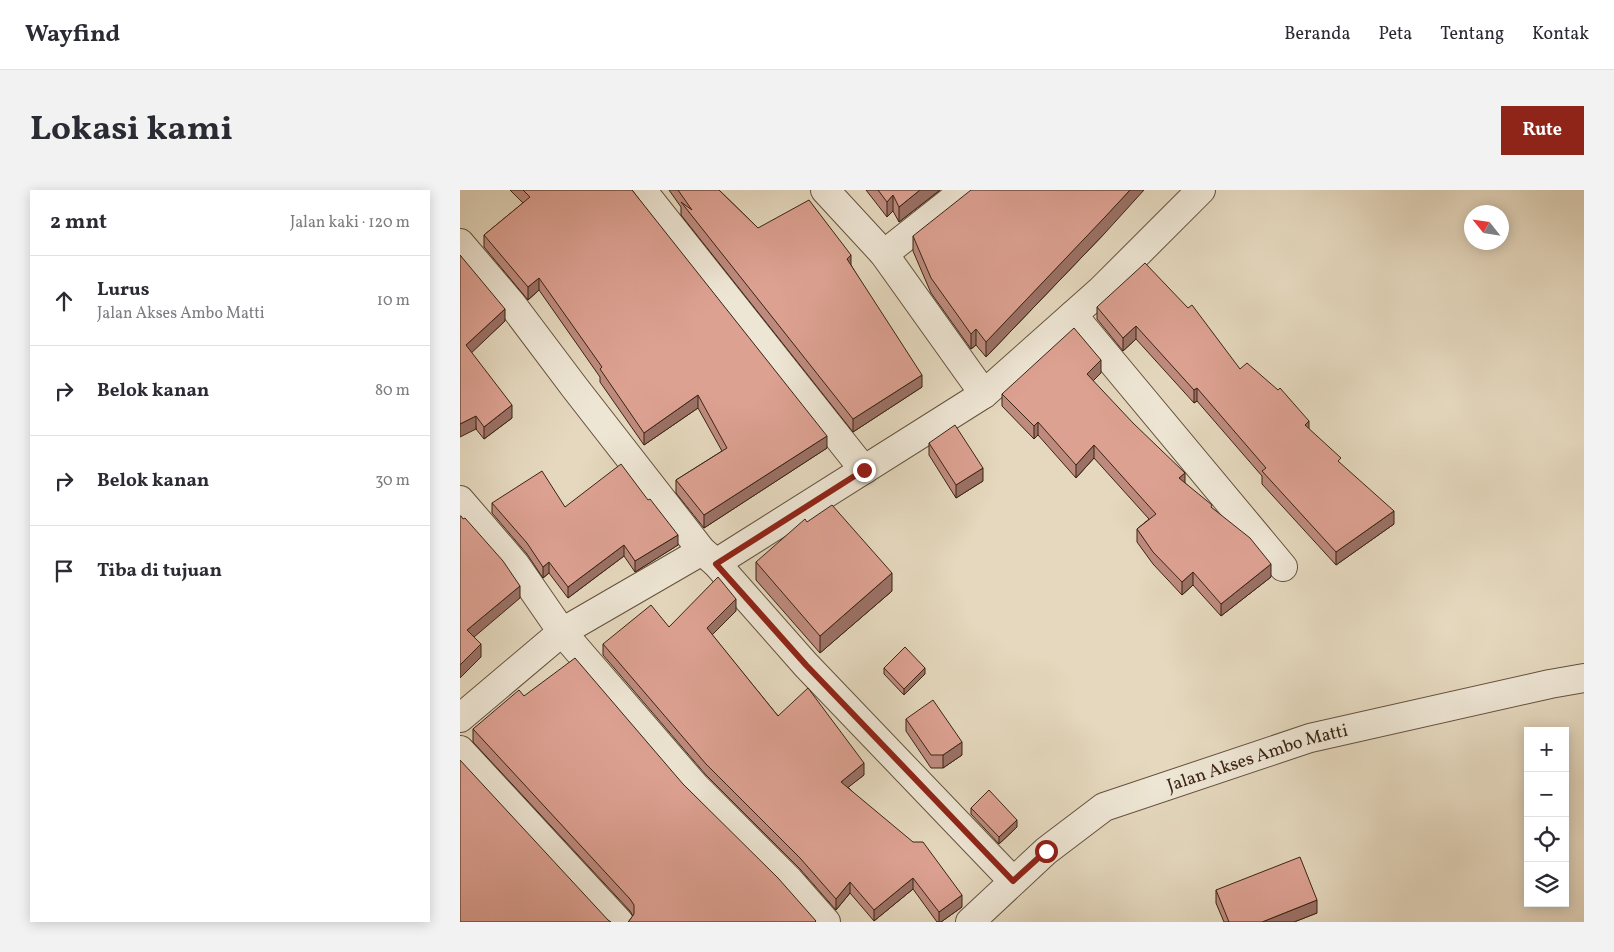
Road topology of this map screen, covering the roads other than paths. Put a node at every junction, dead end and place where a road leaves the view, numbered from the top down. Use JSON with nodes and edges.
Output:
{"nodes":[{"id":1,"x":642,"y":190,"type":"edge"},
{"id":2,"x":825,"y":190,"type":"edge"},
{"id":3,"x":965,"y":190,"type":"edge"},
{"id":4,"x":1201,"y":190,"type":"edge"},
{"id":5,"x":460,"y":243,"type":"edge"},
{"id":6,"x":884,"y":254,"type":"junction"},
{"id":7,"x":1073,"y":316,"type":"junction"},
{"id":8,"x":984,"y":394,"type":"junction"},
{"id":9,"x":864,"y":470,"type":"junction"},
{"id":10,"x":460,"y":500,"type":"edge"},
{"id":11,"x":709,"y":557,"type":"junction"},
{"id":12,"x":1283,"y":567,"type":"dead end"},
{"id":13,"x":562,"y":632,"type":"junction"},
{"id":14,"x":1584,"y":678,"type":"edge"},
{"id":15,"x":460,"y":718,"type":"edge"},
{"id":16,"x":460,"y":750,"type":"edge"},
{"id":17,"x":1013,"y":881,"type":"junction"},
{"id":18,"x":619,"y":922,"type":"edge"},
{"id":19,"x":826,"y":922,"type":"edge"},
{"id":20,"x":970,"y":922,"type":"edge"}],
"edges":[{"from":1,"to":9,"type":"street"},
{"from":2,"to":6,"type":"street"},
{"from":3,"to":6,"type":"street"},
{"from":4,"to":7,"type":"street"},
{"from":5,"to":11,"type":"street"},
{"from":6,"to":8,"type":"street"},
{"from":7,"to":8,"type":"street"},
{"from":7,"to":12,"type":"street"},
{"from":8,"to":9,"type":"street"},
{"from":9,"to":11,"type":"street"},
{"from":10,"to":13,"type":"street"},
{"from":11,"to":13,"type":"street"},
{"from":11,"to":17,"type":"street"},
{"from":13,"to":15,"type":"street"},
{"from":13,"to":19,"type":"street"},
{"from":14,"to":17,"type":"street","name":"Jalan Akses Ambo Matti"},
{"from":16,"to":18,"type":"street"},
{"from":17,"to":20,"type":"street","name":"Jalan Akses Ambo Matti"}]}
